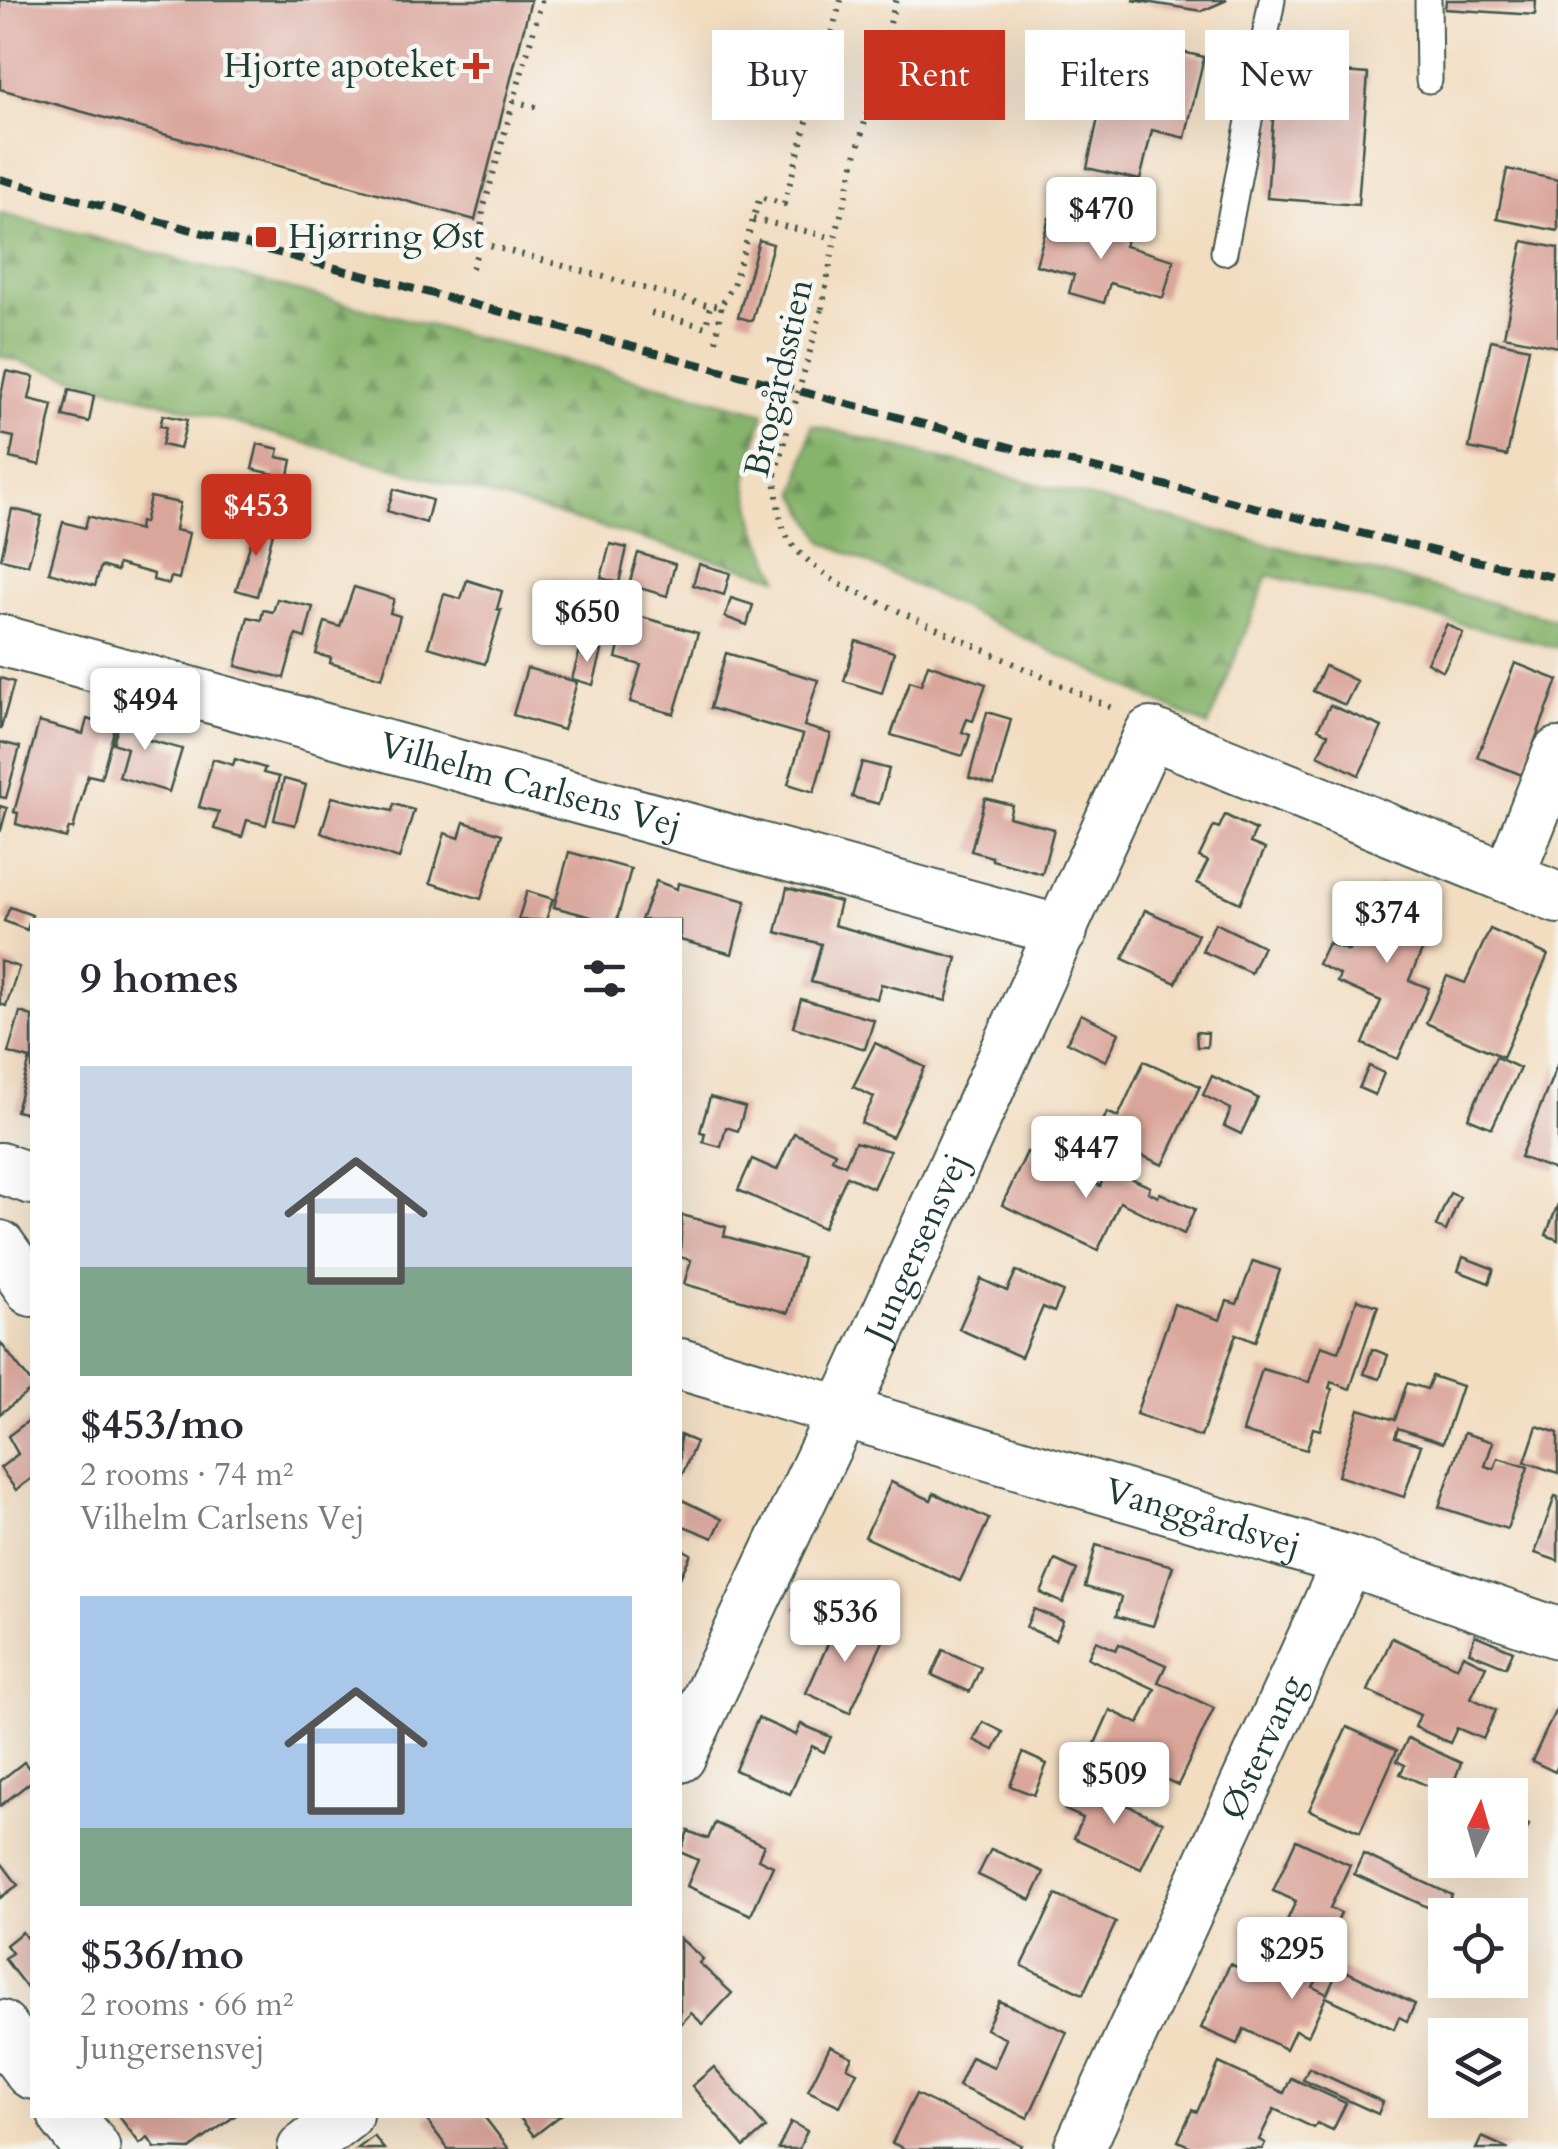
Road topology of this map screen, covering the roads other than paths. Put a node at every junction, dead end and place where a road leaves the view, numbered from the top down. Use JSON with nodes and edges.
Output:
{"nodes":[{"id":1,"x":1272,"y":0,"type":"edge"},
{"id":2,"x":1428,"y":0,"type":"edge"},
{"id":3,"x":1430,"y":80,"type":"dead end"},
{"id":4,"x":1224,"y":252,"type":"dead end"},
{"id":5,"x":0,"y":640,"type":"edge"},
{"id":6,"x":1558,"y":753,"type":"edge"},
{"id":7,"x":1508,"y":878,"type":"junction"},
{"id":8,"x":1558,"y":898,"type":"edge"},
{"id":9,"x":1062,"y":931,"type":"junction"},
{"id":10,"x":0,"y":1168,"type":"edge"},
{"id":11,"x":30,"y":1177,"type":"edge"},
{"id":12,"x":682,"y":1365,"type":"edge"},
{"id":13,"x":843,"y":1411,"type":"junction"},
{"id":14,"x":1348,"y":1561,"type":"junction"},
{"id":15,"x":1558,"y":1634,"type":"edge"},
{"id":16,"x":682,"y":1753,"type":"edge"},
{"id":17,"x":0,"y":2028,"type":"edge"},
{"id":18,"x":30,"y":2068,"type":"edge"},
{"id":19,"x":68,"y":2118,"type":"edge"},
{"id":20,"x":343,"y":2118,"type":"edge"},
{"id":21,"x":92,"y":2149,"type":"edge"},
{"id":22,"x":303,"y":2149,"type":"edge"},
{"id":23,"x":1079,"y":2149,"type":"edge"}],
"edges":[{"from":1,"to":4,"type":"lane"},
{"from":2,"to":3,"type":"lane"},
{"from":5,"to":9,"type":"street","name":"Vilhelm Carlsens Vej"},
{"from":6,"to":7,"type":"street"},
{"from":7,"to":8,"type":"street"},
{"from":7,"to":9,"type":"street","name":"Jungersensvej"},
{"from":9,"to":13,"type":"street","name":"Jungersensvej"},
{"from":10,"to":11,"type":"street"},
{"from":12,"to":13,"type":"street","name":"Vanggårdsvej"},
{"from":13,"to":14,"type":"street","name":"Vanggårdsvej"},
{"from":13,"to":16,"type":"street","name":"Jungersensvej"},
{"from":14,"to":15,"type":"street","name":"Vanggårdsvej"},
{"from":14,"to":23,"type":"street","name":"Østervang"},
{"from":17,"to":18,"type":"street"},
{"from":19,"to":21,"type":"street"},
{"from":20,"to":22,"type":"street"}]}
